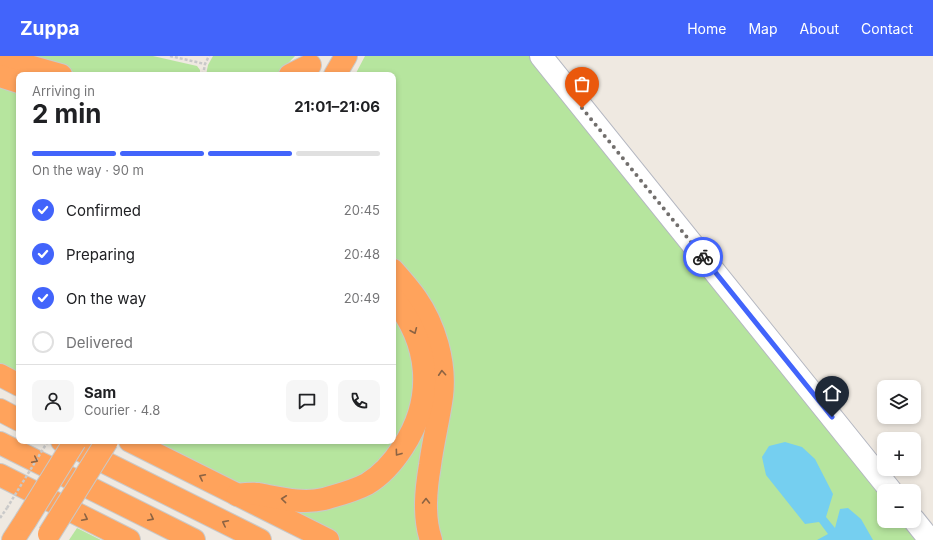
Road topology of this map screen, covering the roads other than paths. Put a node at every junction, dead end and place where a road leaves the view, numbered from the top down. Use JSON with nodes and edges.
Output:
{"nodes":[{"id":1,"x":541,"y":56,"type":"edge"},
{"id":2,"x":0,"y":58,"type":"edge"},
{"id":3,"x":310,"y":65,"type":"edge"},
{"id":4,"x":50,"y":72,"type":"edge"},
{"id":5,"x":296,"y":72,"type":"edge"},
{"id":6,"x":0,"y":76,"type":"edge"},
{"id":7,"x":16,"y":81,"type":"edge"},
{"id":8,"x":396,"y":274,"type":"edge"},
{"id":9,"x":396,"y":302,"type":"edge"},
{"id":10,"x":0,"y":375,"type":"edge"},
{"id":11,"x":16,"y":383,"type":"edge"},
{"id":12,"x":0,"y":410,"type":"edge"},
{"id":13,"x":16,"y":418,"type":"edge"},
{"id":14,"x":0,"y":443,"type":"edge"},
{"id":15,"x":68,"y":444,"type":"edge"},
{"id":16,"x":73,"y":444,"type":"edge"},
{"id":17,"x":105,"y":444,"type":"edge"},
{"id":18,"x":136,"y":444,"type":"edge"},
{"id":19,"x":0,"y":475,"type":"edge"},
{"id":20,"x":885,"y":484,"type":"edge"},
{"id":21,"x":237,"y":495,"type":"junction"},
{"id":22,"x":920,"y":528,"type":"edge"},
{"id":23,"x":48,"y":537,"type":"edge"},
{"id":24,"x":13,"y":540,"type":"edge"},
{"id":25,"x":129,"y":540,"type":"edge"},
{"id":26,"x":194,"y":540,"type":"edge"},
{"id":27,"x":260,"y":540,"type":"edge"},
{"id":28,"x":328,"y":540,"type":"edge"},
{"id":29,"x":431,"y":540,"type":"edge"},
{"id":30,"x":930,"y":540,"type":"edge"}],
"edges":[{"from":1,"to":20,"type":"lane"},
{"from":2,"to":4,"type":"highway"},
{"from":3,"to":5,"type":"highway"},
{"from":6,"to":7,"type":"highway"},
{"from":29,"to":8,"type":"highway","one_way":true},
{"from":9,"to":21,"type":"highway","one_way":true},
{"from":10,"to":11,"type":"highway"},
{"from":12,"to":13,"type":"highway"},
{"from":14,"to":26,"type":"highway","one_way":true},
{"from":27,"to":15,"type":"highway","one_way":true},
{"from":16,"to":24,"type":"highway","bridge":true},
{"from":17,"to":23,"type":"highway","bridge":true},
{"from":21,"to":18,"type":"highway","one_way":true},
{"from":19,"to":25,"type":"highway","one_way":true},
{"from":21,"to":28,"type":"highway"},
{"from":22,"to":30,"type":"lane"}]}
